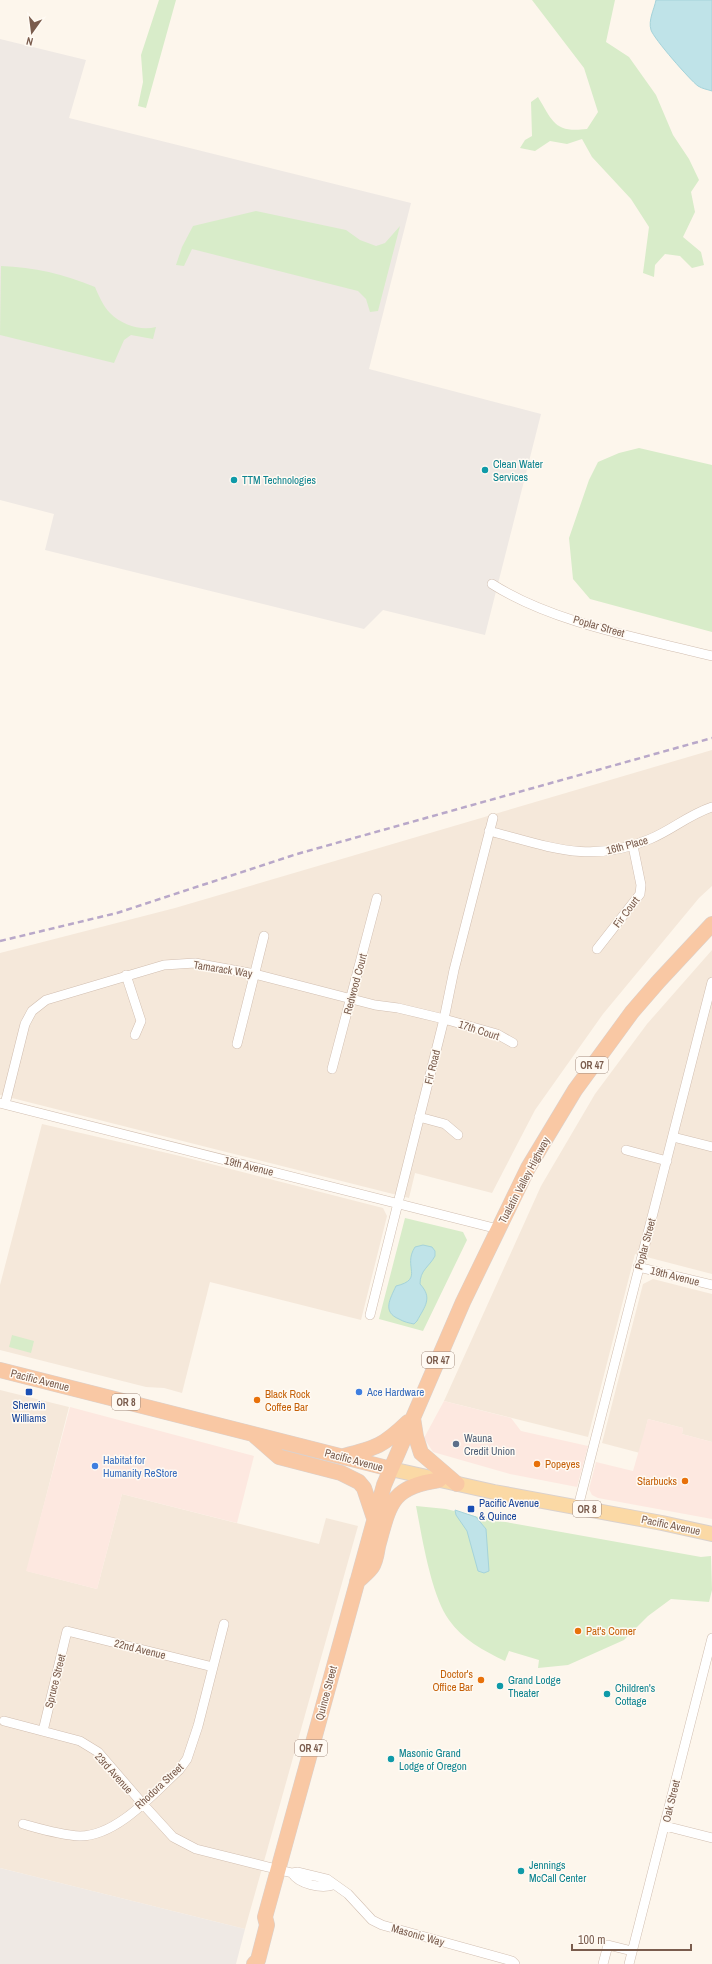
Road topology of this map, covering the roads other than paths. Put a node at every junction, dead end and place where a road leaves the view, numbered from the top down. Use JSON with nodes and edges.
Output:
{"nodes":[{"id":1,"x":492,"y":584,"type":"dead end"},
{"id":2,"x":712,"y":656,"type":"edge"},
{"id":3,"x":712,"y":807,"type":"edge"},
{"id":4,"x":493,"y":818,"type":"dead end"},
{"id":5,"x":489,"y":831,"type":"junction"},
{"id":6,"x":633,"y":846,"type":"junction"},
{"id":7,"x":377,"y":898,"type":"dead end"},
{"id":8,"x":712,"y":924,"type":"edge"},
{"id":9,"x":264,"y":936,"type":"dead end"},
{"id":10,"x":597,"y":949,"type":"dead end"},
{"id":11,"x":255,"y":974,"type":"junction"},
{"id":12,"x":126,"y":975,"type":"junction"},
{"id":13,"x":712,"y":982,"type":"edge"},
{"id":14,"x":350,"y":999,"type":"junction"},
{"id":15,"x":708,"y":1014,"type":"edge"},
{"id":16,"x":444,"y":1019,"type":"junction"},
{"id":17,"x":135,"y":1035,"type":"dead end"},
{"id":18,"x":513,"y":1043,"type":"dead end"},
{"id":19,"x":237,"y":1044,"type":"dead end"},
{"id":20,"x":332,"y":1070,"type":"dead end"},
{"id":21,"x":2,"y":1104,"type":"edge"},
{"id":22,"x":419,"y":1117,"type":"junction"},
{"id":23,"x":458,"y":1135,"type":"dead end"},
{"id":24,"x":673,"y":1137,"type":"junction"},
{"id":25,"x":712,"y":1147,"type":"edge"},
{"id":26,"x":626,"y":1150,"type":"dead end"},
{"id":27,"x":667,"y":1161,"type":"junction"},
{"id":28,"x":398,"y":1204,"type":"junction"},
{"id":29,"x":498,"y":1229,"type":"junction"},
{"id":30,"x":638,"y":1267,"type":"junction"},
{"id":31,"x":712,"y":1285,"type":"edge"},
{"id":32,"x":370,"y":1316,"type":"dead end"},
{"id":33,"x":0,"y":1370,"type":"edge"},
{"id":34,"x":413,"y":1418,"type":"junction"},
{"id":35,"x":253,"y":1434,"type":"junction"},
{"id":36,"x":342,"y":1456,"type":"junction"},
{"id":37,"x":391,"y":1469,"type":"junction"},
{"id":38,"x":439,"y":1480,"type":"junction"},
{"id":39,"x":457,"y":1484,"type":"junction"},
{"id":40,"x":578,"y":1507,"type":"junction"},
{"id":41,"x":374,"y":1520,"type":"junction"},
{"id":42,"x":712,"y":1534,"type":"edge"},
{"id":43,"x":356,"y":1583,"type":"junction"},
{"id":44,"x":224,"y":1624,"type":"dead end"},
{"id":45,"x":67,"y":1631,"type":"joint"},
{"id":46,"x":712,"y":1638,"type":"edge"},
{"id":47,"x":214,"y":1667,"type":"junction"},
{"id":48,"x":4,"y":1721,"type":"dead end"},
{"id":49,"x":42,"y":1731,"type":"junction"},
{"id":50,"x":142,"y":1804,"type":"junction"},
{"id":51,"x":23,"y":1824,"type":"dead end"},
{"id":52,"x":665,"y":1826,"type":"junction"},
{"id":53,"x":712,"y":1838,"type":"edge"},
{"id":54,"x":285,"y":1872,"type":"junction"},
{"id":55,"x":632,"y":1951,"type":"junction"},
{"id":56,"x":252,"y":1964,"type":"edge"},
{"id":57,"x":515,"y":1964,"type":"edge"},
{"id":58,"x":603,"y":1964,"type":"edge"},
{"id":59,"x":629,"y":1964,"type":"edge"}],
"edges":[{"from":1,"to":2,"type":"street","name":"Poplar Street"},
{"from":3,"to":6,"type":"street","name":"16th Place"},
{"from":4,"to":5,"type":"street","name":"Fir Road"},
{"from":5,"to":6,"type":"street","name":"16th Place"},
{"from":5,"to":16,"type":"street","name":"Fir Road"},
{"from":6,"to":10,"type":"street","name":"Fir Court"},
{"from":7,"to":14,"type":"street","name":"Redwood Court"},
{"from":8,"to":29,"type":"highway","name":"Tualatin Valley Highway","number":"OR 47"},
{"from":9,"to":11,"type":"street"},
{"from":11,"to":12,"type":"street","name":"Tamarack Way"},
{"from":11,"to":14,"type":"street","name":"Tamarack Way"},
{"from":11,"to":19,"type":"street"},
{"from":12,"to":17,"type":"street"},
{"from":12,"to":21,"type":"street","name":"Tamarack Way"},
{"from":13,"to":15,"type":"street","name":"Poplar Street"},
{"from":14,"to":16,"type":"street","name":"Tamarack Way"},
{"from":14,"to":20,"type":"street","name":"Redwood Court"},
{"from":15,"to":24,"type":"street","name":"Poplar Street"},
{"from":16,"to":18,"type":"street","name":"17th Court"},
{"from":16,"to":22,"type":"street","name":"Fir Road"},
{"from":21,"to":28,"type":"street","name":"19th Avenue"},
{"from":22,"to":23,"type":"street"},
{"from":22,"to":28,"type":"street","name":"Fir Road"},
{"from":24,"to":25,"type":"street"},
{"from":24,"to":27,"type":"street","name":"Poplar Street"},
{"from":26,"to":27,"type":"street"},
{"from":27,"to":30,"type":"street","name":"Poplar Street"},
{"from":28,"to":29,"type":"street","name":"19th Avenue"},
{"from":28,"to":32,"type":"street","name":"Fir Road"},
{"from":29,"to":34,"type":"highway","name":"Tualatin Valley Highway","number":"OR 47"},
{"from":30,"to":31,"type":"street","name":"19th Avenue"},
{"from":30,"to":40,"type":"street","name":"Poplar Street"},
{"from":33,"to":35,"type":"highway","name":"Pacific Avenue","number":"OR 8"},
{"from":34,"to":36,"type":"highway"},
{"from":34,"to":37,"type":"highway","name":"Tualatin Valley Highway","number":"OR 47"},
{"from":34,"to":39,"type":"highway"},
{"from":35,"to":36,"type":"highway","name":"Pacific Avenue","number":"OR 8"},
{"from":35,"to":41,"type":"highway"},
{"from":36,"to":37,"type":"highway","name":"Pacific Avenue","number":"OR 8"},
{"from":37,"to":38,"type":"main road","name":"Pacific Avenue","number":"OR 8"},
{"from":37,"to":41,"type":"highway","name":"Quince Street","number":"OR 47"},
{"from":38,"to":39,"type":"main road","name":"Pacific Avenue","number":"OR 8"},
{"from":38,"to":43,"type":"highway"},
{"from":39,"to":40,"type":"main road","name":"Pacific Avenue","number":"OR 8"},
{"from":40,"to":42,"type":"main road","name":"Pacific Avenue","number":"OR 8"},
{"from":41,"to":43,"type":"highway","name":"Quince Street","number":"OR 47"},
{"from":43,"to":54,"type":"highway","name":"Quince Street","number":"OR 47"},
{"from":44,"to":47,"type":"street","name":"Rhodora Street"},
{"from":45,"to":47,"type":"street","name":"22nd Avenue"},
{"from":45,"to":49,"type":"street","name":"Spruce Street"},
{"from":46,"to":52,"type":"street","name":"Oak Street"},
{"from":47,"to":50,"type":"street","name":"Rhodora Street"},
{"from":48,"to":49,"type":"street","name":"23rd Avenue"},
{"from":49,"to":50,"type":"street","name":"23rd Avenue"},
{"from":50,"to":51,"type":"street","name":"Rhodora Street"},
{"from":50,"to":54,"type":"street","name":"23rd Avenue"},
{"from":52,"to":53,"type":"street"},
{"from":52,"to":55,"type":"street","name":"Oak Street"},
{"from":54,"to":56,"type":"highway","name":"Quince Street","number":"OR 47"},
{"from":54,"to":57,"type":"street","name":"Masonic Way"},
{"from":55,"to":58,"type":"street"},
{"from":55,"to":59,"type":"street","name":"Oak Street"}]}
